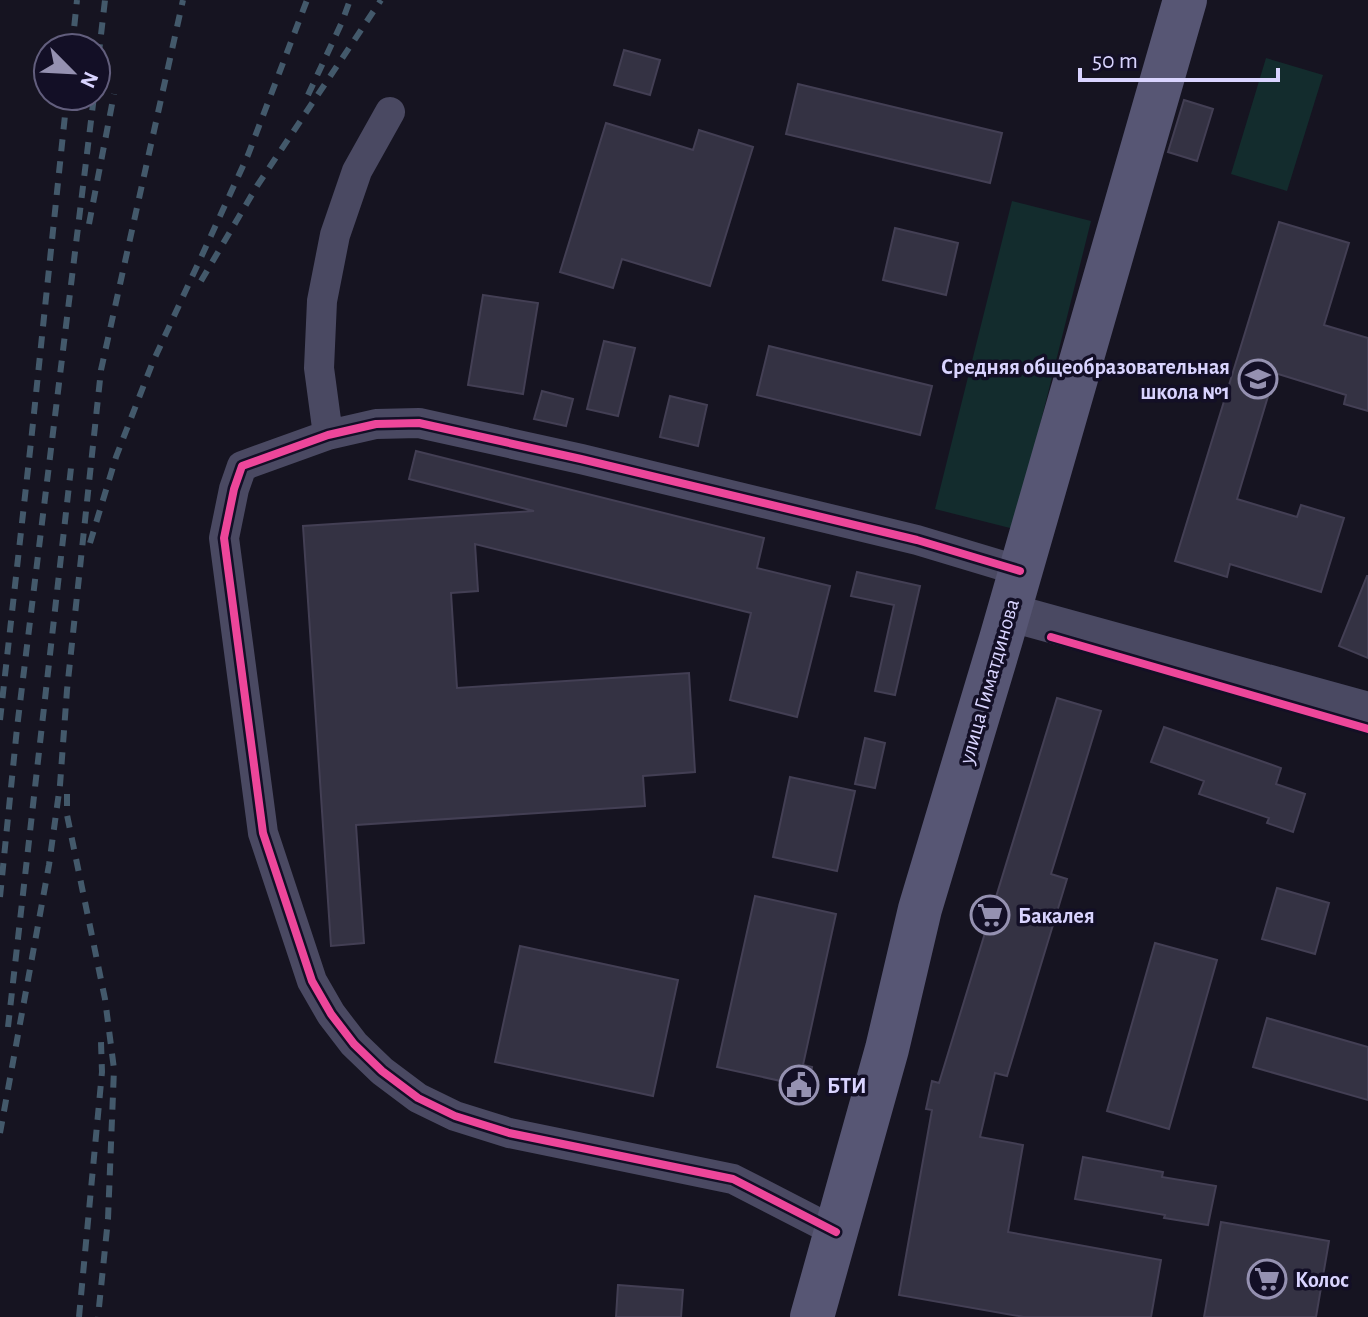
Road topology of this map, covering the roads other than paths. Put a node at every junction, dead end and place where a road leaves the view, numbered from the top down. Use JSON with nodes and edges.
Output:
{"nodes":[{"id":1,"x":1185,"y":0,"type":"edge"},
{"id":2,"x":390,"y":112,"type":"dead end"},
{"id":3,"x":328,"y":435,"type":"junction"},
{"id":4,"x":1020,"y":571,"type":"junction"},
{"id":5,"x":1008,"y":612,"type":"junction"},
{"id":6,"x":1368,"y":711,"type":"edge"},
{"id":7,"x":836,"y":1232,"type":"junction"},
{"id":8,"x":812,"y":1317,"type":"edge"}],
"edges":[{"from":1,"to":4,"type":"main road","name":"улица Гиматдинова"},
{"from":2,"to":3,"type":"street"},
{"from":3,"to":4,"type":"street"},
{"from":3,"to":7,"type":"street"},
{"from":4,"to":5,"type":"main road","name":"улица Гиматдинова"},
{"from":5,"to":6,"type":"street"},
{"from":5,"to":7,"type":"main road","name":"улица Гиматдинова"},
{"from":7,"to":8,"type":"main road","name":"улица Гиматдинова"}]}
